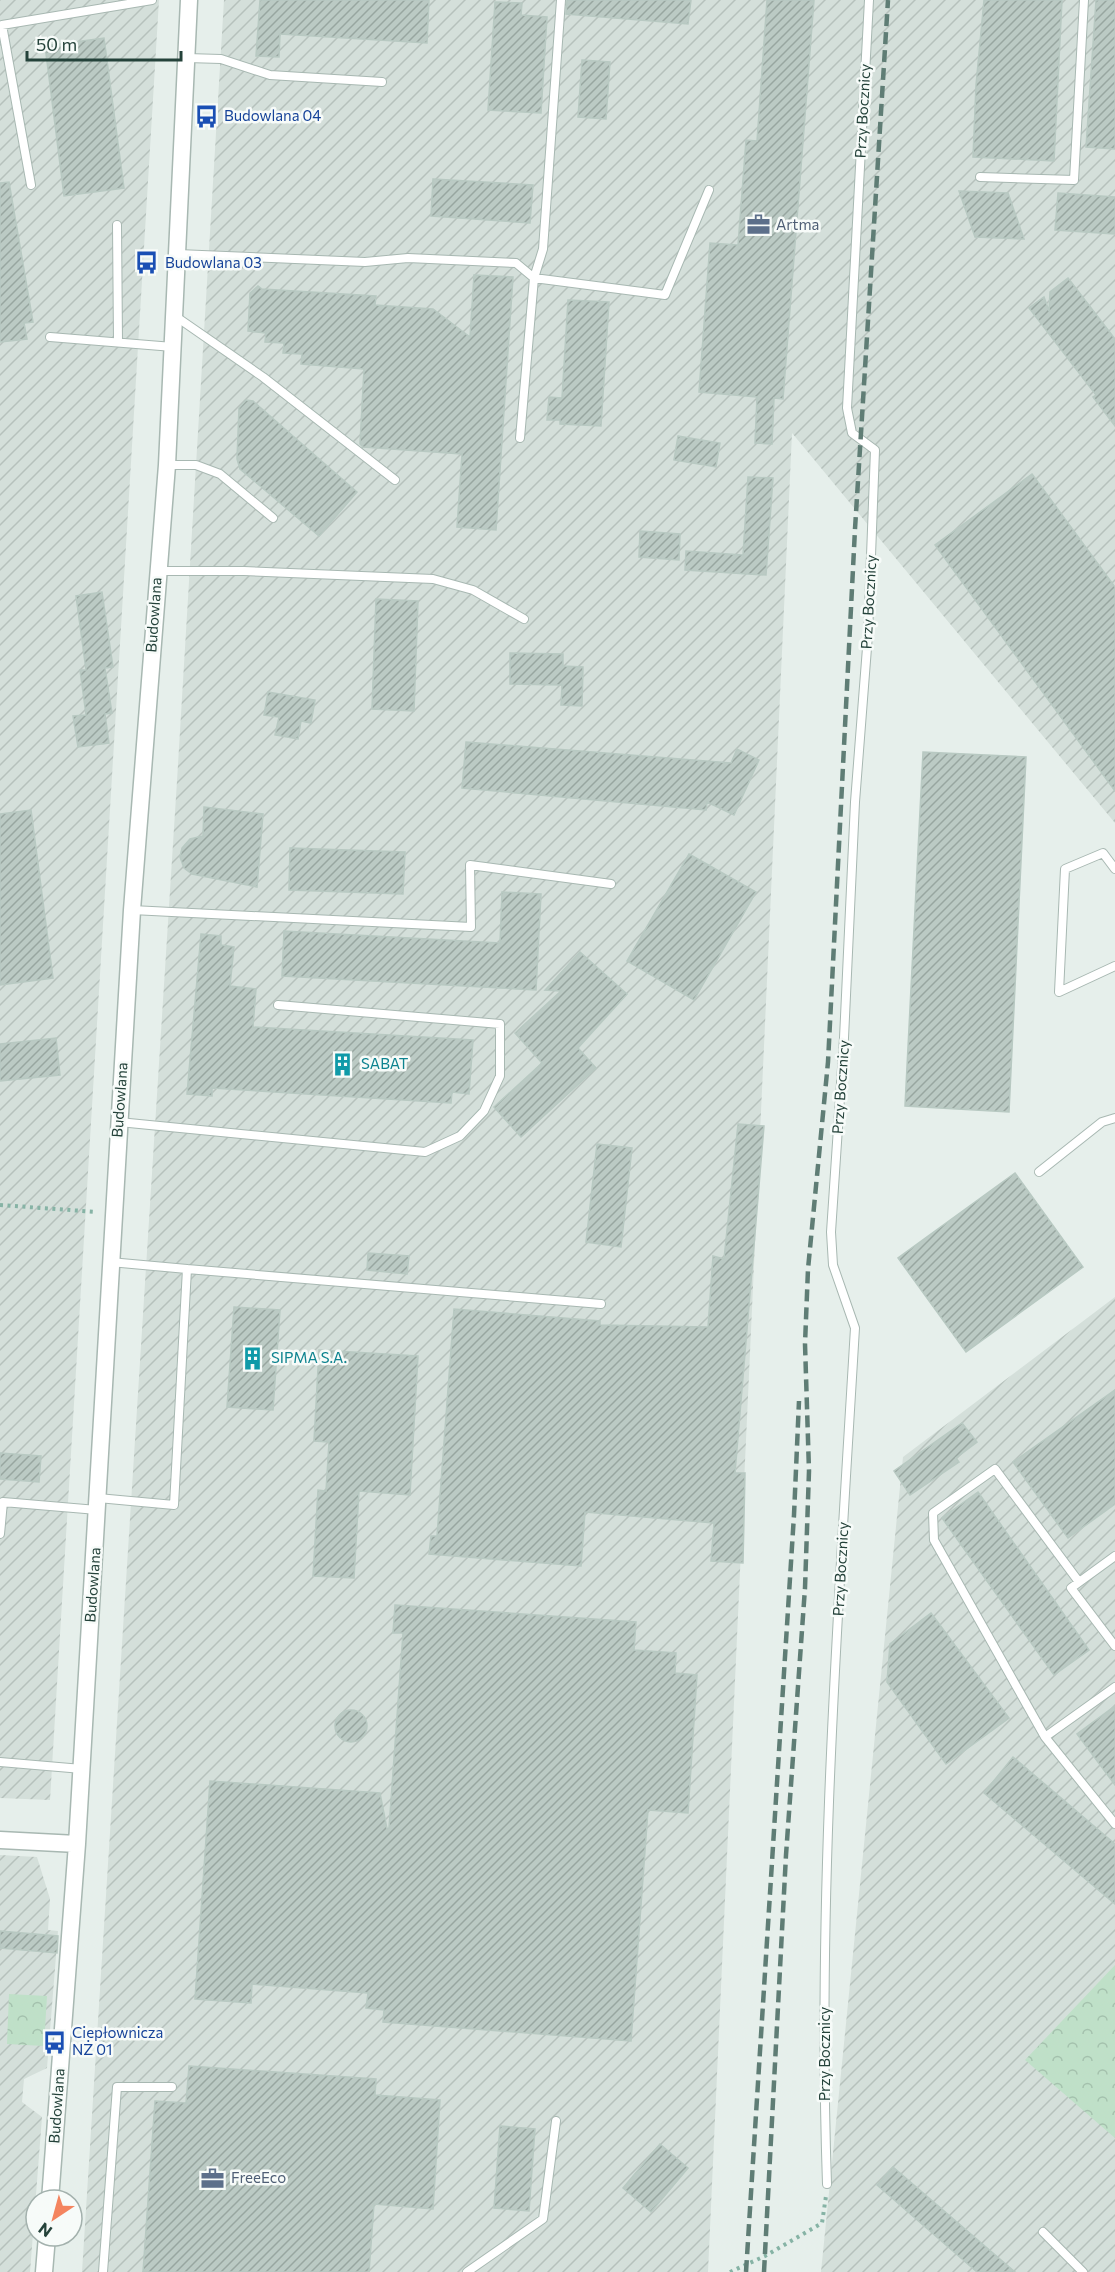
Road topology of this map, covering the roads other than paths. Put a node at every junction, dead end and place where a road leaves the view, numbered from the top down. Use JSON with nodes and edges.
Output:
{"nodes":[{"id":1,"x":152,"y":0,"type":"edge"},
{"id":2,"x":189,"y":0,"type":"edge"},
{"id":3,"x":561,"y":0,"type":"edge"},
{"id":4,"x":869,"y":0,"type":"edge"},
{"id":5,"x":1084,"y":0,"type":"edge"},
{"id":6,"x":1,"y":25,"type":"edge"},
{"id":7,"x":187,"y":58,"type":"junction"},
{"id":8,"x":382,"y":82,"type":"dead end"},
{"id":9,"x":980,"y":177,"type":"dead end"},
{"id":10,"x":31,"y":185,"type":"dead end"},
{"id":11,"x":709,"y":190,"type":"dead end"},
{"id":12,"x":117,"y":225,"type":"dead end"},
{"id":13,"x":178,"y":254,"type":"junction"},
{"id":14,"x":534,"y":278,"type":"junction"},
{"id":15,"x":175,"y":315,"type":"junction"},
{"id":16,"x":50,"y":337,"type":"dead end"},
{"id":17,"x":118,"y":341,"type":"junction"},
{"id":18,"x":173,"y":347,"type":"junction"},
{"id":19,"x":520,"y":438,"type":"dead end"},
{"id":20,"x":166,"y":465,"type":"junction"},
{"id":21,"x":395,"y":480,"type":"dead end"},
{"id":22,"x":273,"y":518,"type":"dead end"},
{"id":23,"x":157,"y":572,"type":"junction"},
{"id":24,"x":524,"y":619,"type":"dead end"},
{"id":25,"x":1115,"y":869,"type":"edge"},
{"id":26,"x":611,"y":884,"type":"dead end"},
{"id":27,"x":132,"y":910,"type":"junction"},
{"id":28,"x":1115,"y":966,"type":"edge"},
{"id":29,"x":278,"y":1005,"type":"dead end"},
{"id":30,"x":1115,"y":1118,"type":"edge"},
{"id":31,"x":118,"y":1122,"type":"junction"},
{"id":32,"x":1039,"y":1173,"type":"dead end"},
{"id":33,"x":110,"y":1262,"type":"junction"},
{"id":34,"x":187,"y":1269,"type":"junction"},
{"id":35,"x":601,"y":1304,"type":"dead end"},
{"id":36,"x":98,"y":1504,"type":"junction"},
{"id":37,"x":0,"y":1533,"type":"edge"},
{"id":38,"x":1115,"y":1556,"type":"edge"},
{"id":39,"x":1079,"y":1582,"type":"junction"},
{"id":40,"x":1115,"y":1646,"type":"edge"},
{"id":41,"x":1115,"y":1687,"type":"edge"},
{"id":42,"x":1046,"y":1737,"type":"junction"},
{"id":43,"x":0,"y":1762,"type":"edge"},
{"id":44,"x":81,"y":1769,"type":"junction"},
{"id":45,"x":1115,"y":1824,"type":"edge"},
{"id":46,"x":0,"y":1840,"type":"edge"},
{"id":47,"x":77,"y":1844,"type":"junction"},
{"id":48,"x":172,"y":2087,"type":"dead end"},
{"id":49,"x":556,"y":2121,"type":"dead end"},
{"id":50,"x":828,"y":2184,"type":"road end"},
{"id":51,"x":51,"y":2188,"type":"edge"},
{"id":52,"x":1043,"y":2232,"type":"dead end"},
{"id":53,"x":46,"y":2248,"type":"edge"},
{"id":54,"x":44,"y":2272,"type":"edge"},
{"id":55,"x":103,"y":2272,"type":"edge"},
{"id":56,"x":467,"y":2272,"type":"edge"},
{"id":57,"x":1083,"y":2272,"type":"edge"}],
"edges":[{"from":1,"to":6,"type":"lane"},
{"from":2,"to":7,"type":"street","name":"Budowlana"},
{"from":3,"to":14,"type":"lane"},
{"from":4,"to":50,"type":"lane","name":"Przy Bocznicy"},
{"from":5,"to":9,"type":"lane"},
{"from":6,"to":10,"type":"lane"},
{"from":7,"to":8,"type":"lane"},
{"from":7,"to":13,"type":"street","name":"Budowlana"},
{"from":11,"to":14,"type":"lane"},
{"from":12,"to":17,"type":"lane"},
{"from":13,"to":14,"type":"lane"},
{"from":13,"to":15,"type":"street","name":"Budowlana"},
{"from":14,"to":19,"type":"lane"},
{"from":15,"to":18,"type":"street","name":"Budowlana"},
{"from":15,"to":21,"type":"lane"},
{"from":16,"to":17,"type":"lane"},
{"from":17,"to":18,"type":"lane"},
{"from":18,"to":20,"type":"street","name":"Budowlana"},
{"from":20,"to":22,"type":"lane"},
{"from":20,"to":23,"type":"street","name":"Budowlana"},
{"from":23,"to":24,"type":"lane"},
{"from":23,"to":27,"type":"street","name":"Budowlana"},
{"from":25,"to":28,"type":"lane"},
{"from":26,"to":27,"type":"lane"},
{"from":27,"to":31,"type":"street","name":"Budowlana"},
{"from":29,"to":31,"type":"lane"},
{"from":30,"to":32,"type":"lane"},
{"from":31,"to":33,"type":"street","name":"Budowlana"},
{"from":33,"to":34,"type":"lane"},
{"from":33,"to":36,"type":"street","name":"Budowlana"},
{"from":34,"to":35,"type":"lane"},
{"from":34,"to":36,"type":"lane"},
{"from":36,"to":37,"type":"lane"},
{"from":36,"to":44,"type":"street","name":"Budowlana"},
{"from":38,"to":39,"type":"lane"},
{"from":39,"to":40,"type":"lane"},
{"from":39,"to":42,"type":"lane"},
{"from":41,"to":42,"type":"lane"},
{"from":42,"to":45,"type":"lane"},
{"from":43,"to":44,"type":"lane"},
{"from":44,"to":47,"type":"street","name":"Budowlana"},
{"from":46,"to":47,"type":"street"},
{"from":47,"to":51,"type":"street","name":"Budowlana"},
{"from":48,"to":55,"type":"lane"},
{"from":49,"to":56,"type":"lane"},
{"from":52,"to":57,"type":"lane"},
{"from":53,"to":54,"type":"street"}]}
